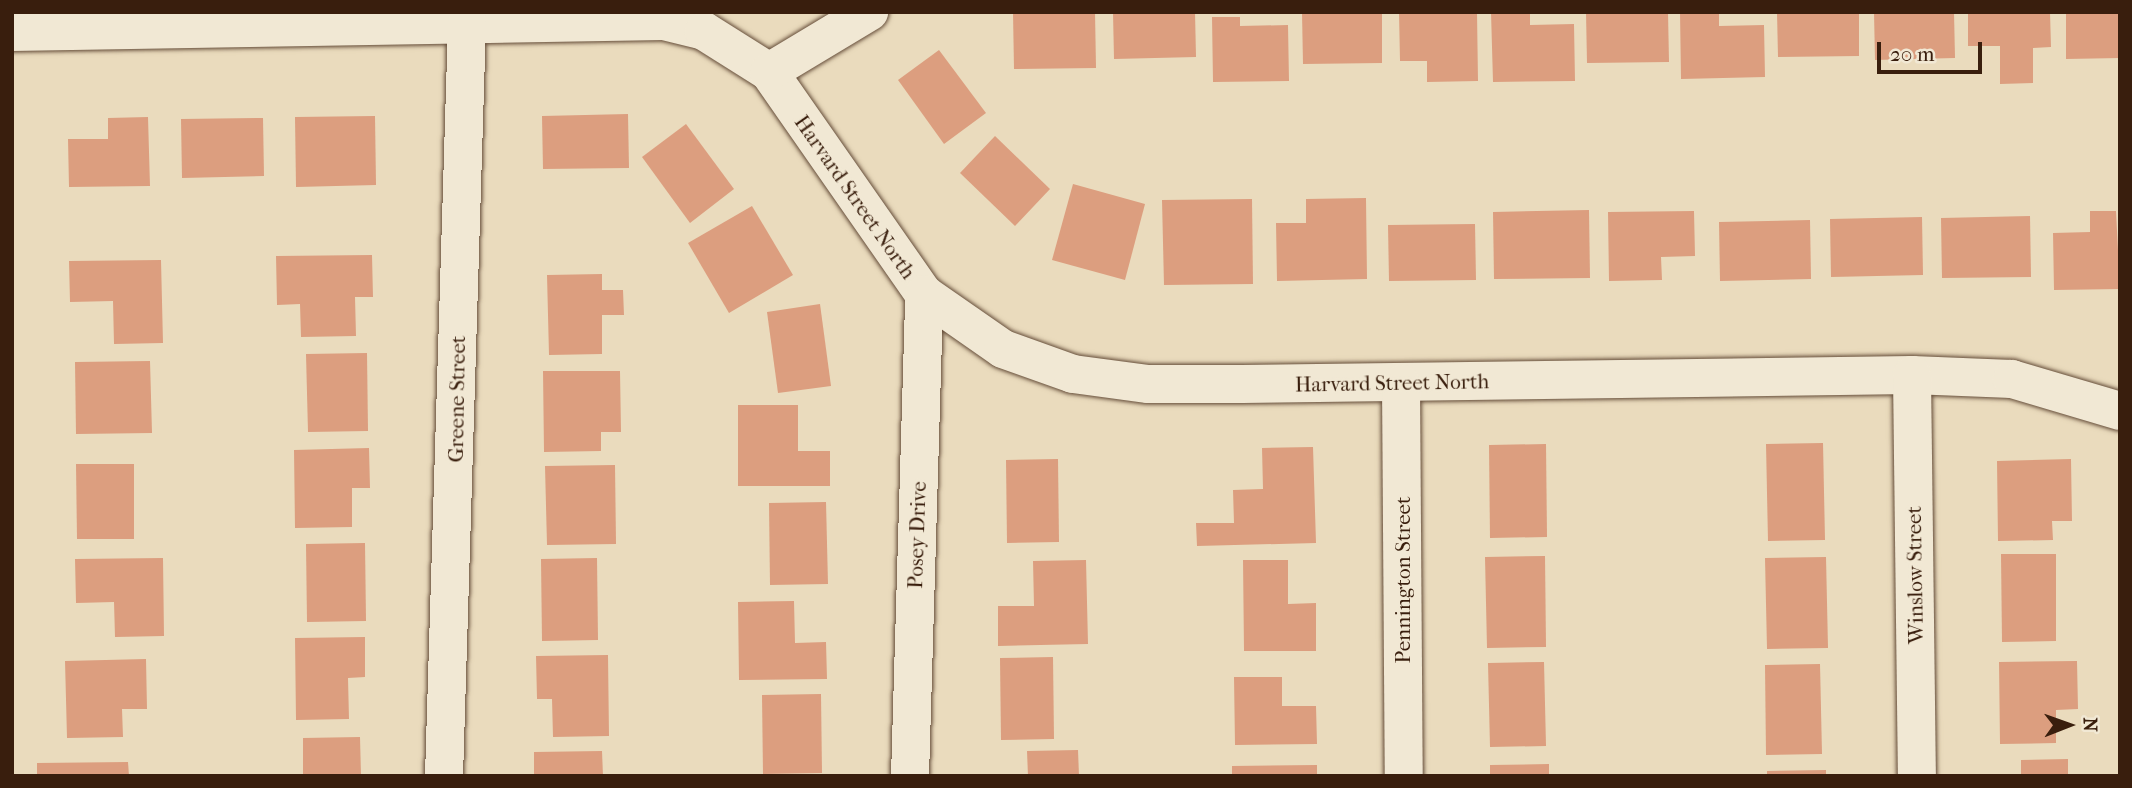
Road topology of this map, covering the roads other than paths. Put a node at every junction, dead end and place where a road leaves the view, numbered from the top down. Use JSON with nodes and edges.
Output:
{"nodes":[{"id":1,"x":869,"y":12,"type":"edge"},
{"id":2,"x":467,"y":22,"type":"junction"},
{"id":3,"x":12,"y":33,"type":"edge"},
{"id":4,"x":769,"y":72,"type":"junction"},
{"id":5,"x":924,"y":294,"type":"junction"},
{"id":6,"x":1912,"y":375,"type":"junction"},
{"id":7,"x":1401,"y":384,"type":"junction"},
{"id":8,"x":2120,"y":411,"type":"edge"},
{"id":9,"x":444,"y":776,"type":"edge"},
{"id":10,"x":911,"y":776,"type":"edge"},
{"id":11,"x":1404,"y":776,"type":"edge"},
{"id":12,"x":1917,"y":776,"type":"edge"}],
"edges":[{"from":1,"to":4,"type":"street"},
{"from":2,"to":3,"type":"street","name":"Harvard Street North"},
{"from":2,"to":4,"type":"street","name":"Harvard Street North"},
{"from":2,"to":9,"type":"street","name":"Greene Street"},
{"from":4,"to":5,"type":"street","name":"Harvard Street North"},
{"from":5,"to":7,"type":"street","name":"Harvard Street North"},
{"from":5,"to":10,"type":"street","name":"Posey Drive"},
{"from":6,"to":7,"type":"street","name":"Harvard Street North"},
{"from":6,"to":8,"type":"street","name":"Harvard Street North"},
{"from":6,"to":12,"type":"street","name":"Winslow Street"},
{"from":7,"to":11,"type":"street","name":"Pennington Street"}]}
